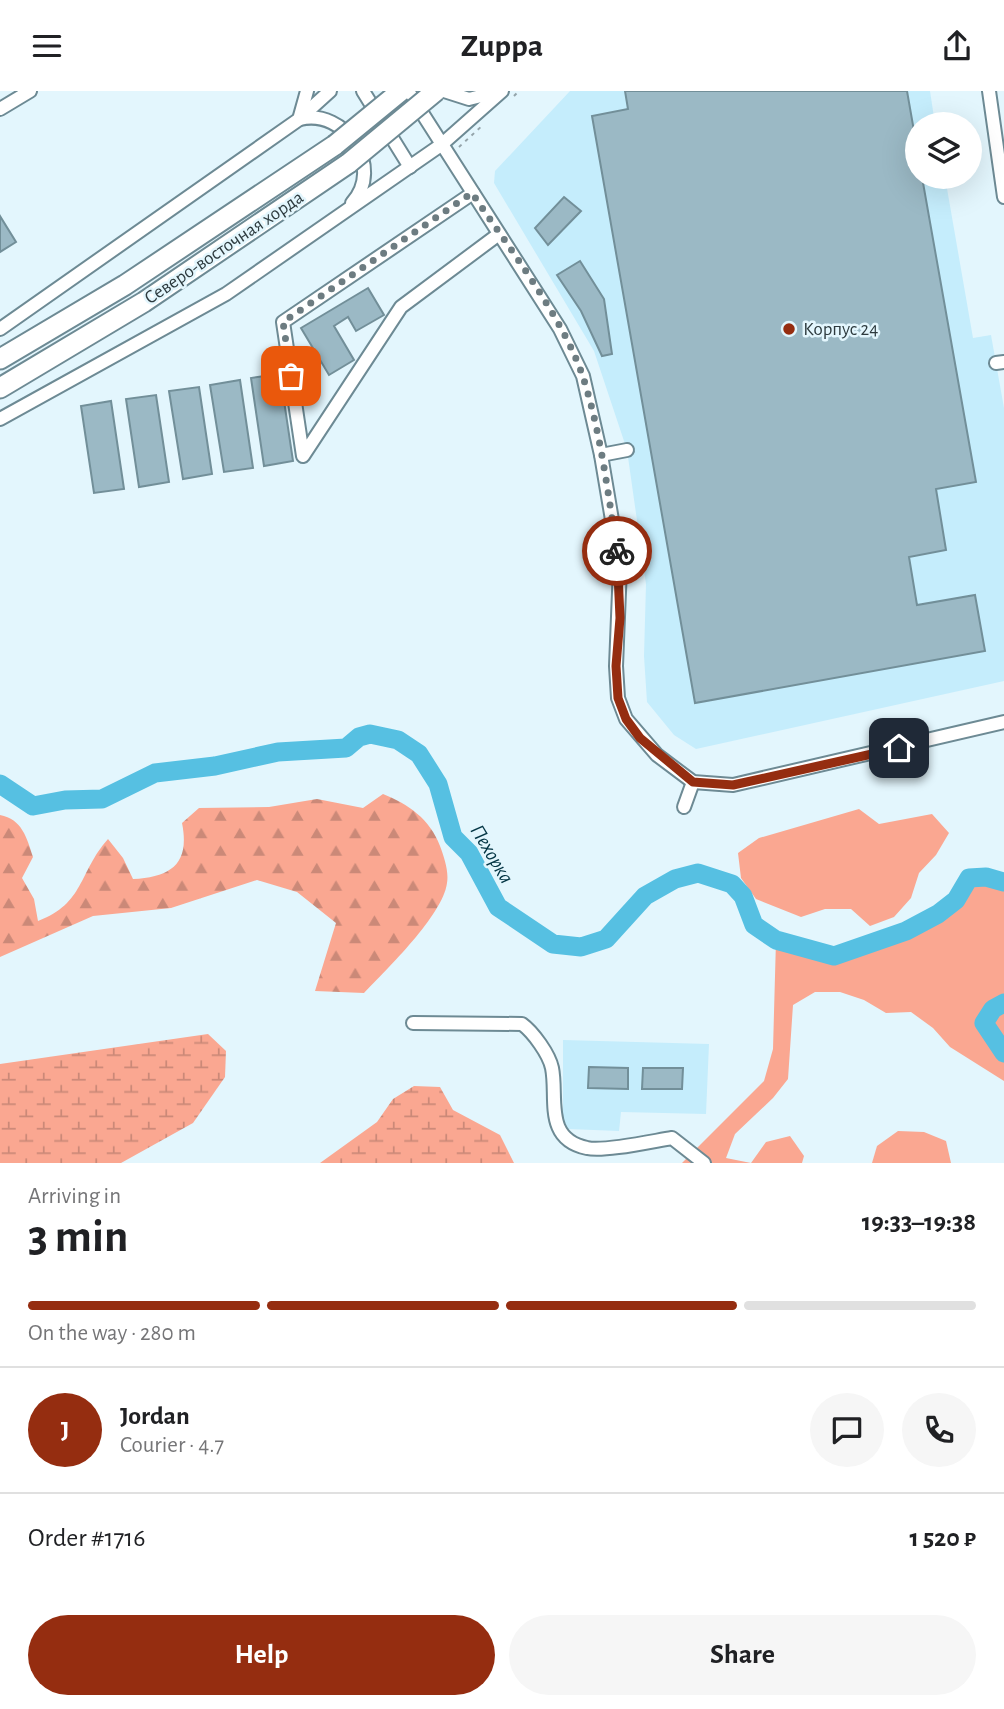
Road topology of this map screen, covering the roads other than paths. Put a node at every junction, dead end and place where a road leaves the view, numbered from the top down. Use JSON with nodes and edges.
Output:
{"nodes":[{"id":1,"x":30,"y":91,"type":"edge"},
{"id":2,"x":307,"y":91,"type":"edge"},
{"id":3,"x":330,"y":91,"type":"edge"},
{"id":4,"x":363,"y":91,"type":"edge"},
{"id":5,"x":401,"y":91,"type":"edge"},
{"id":6,"x":408,"y":91,"type":"edge"},
{"id":7,"x":436,"y":91,"type":"edge"},
{"id":8,"x":444,"y":91,"type":"edge"},
{"id":9,"x":501,"y":91,"type":"edge"},
{"id":10,"x":989,"y":91,"type":"edge"},
{"id":11,"x":0,"y":109,"type":"edge"},
{"id":12,"x":998,"y":110,"type":"edge"},
{"id":13,"x":298,"y":120,"type":"junction"},
{"id":14,"x":441,"y":145,"type":"junction"},
{"id":15,"x":410,"y":167,"type":"junction"},
{"id":16,"x":1004,"y":192,"type":"edge"},
{"id":17,"x":472,"y":193,"type":"junction"},
{"id":18,"x":335,"y":221,"type":"junction"},
{"id":19,"x":499,"y":234,"type":"junction"},
{"id":20,"x":0,"y":329,"type":"edge"},
{"id":21,"x":0,"y":359,"type":"edge"},
{"id":22,"x":0,"y":388,"type":"edge"},
{"id":23,"x":0,"y":419,"type":"edge"},
{"id":24,"x":627,"y":450,"type":"dead end"},
{"id":25,"x":601,"y":455,"type":"junction"},
{"id":26,"x":1004,"y":722,"type":"edge"},
{"id":27,"x":693,"y":782,"type":"junction"},
{"id":28,"x":684,"y":807,"type":"dead end"},
{"id":29,"x":413,"y":1024,"type":"dead end"},
{"id":30,"x":704,"y":1163,"type":"edge"}],
"edges":[{"from":1,"to":11,"type":"street"},
{"from":2,"to":13,"type":"street"},
{"from":3,"to":13,"type":"street"},
{"from":4,"to":15,"type":"street"},
{"from":5,"to":21,"type":"highway","name":"Северо-восточная хорда","bridge":true},
{"from":6,"to":14,"type":"street"},
{"from":7,"to":22,"type":"highway","name":"Северо-восточная хорда","bridge":true},
{"from":8,"to":9,"type":"street"},
{"from":9,"to":14,"type":"street"},
{"from":10,"to":12,"type":"street"},
{"from":12,"to":16,"type":"street"},
{"from":13,"to":18,"type":"street"},
{"from":13,"to":20,"type":"street"},
{"from":14,"to":15,"type":"street"},
{"from":14,"to":17,"type":"street"},
{"from":15,"to":18,"type":"street"},
{"from":17,"to":19,"type":"street"},
{"from":17,"to":19,"type":"street"},
{"from":18,"to":23,"type":"street"},
{"from":19,"to":25,"type":"street"},
{"from":24,"to":25,"type":"street"},
{"from":25,"to":27,"type":"street"},
{"from":26,"to":27,"type":"street"},
{"from":27,"to":28,"type":"street"},
{"from":29,"to":30,"type":"street"}]}
